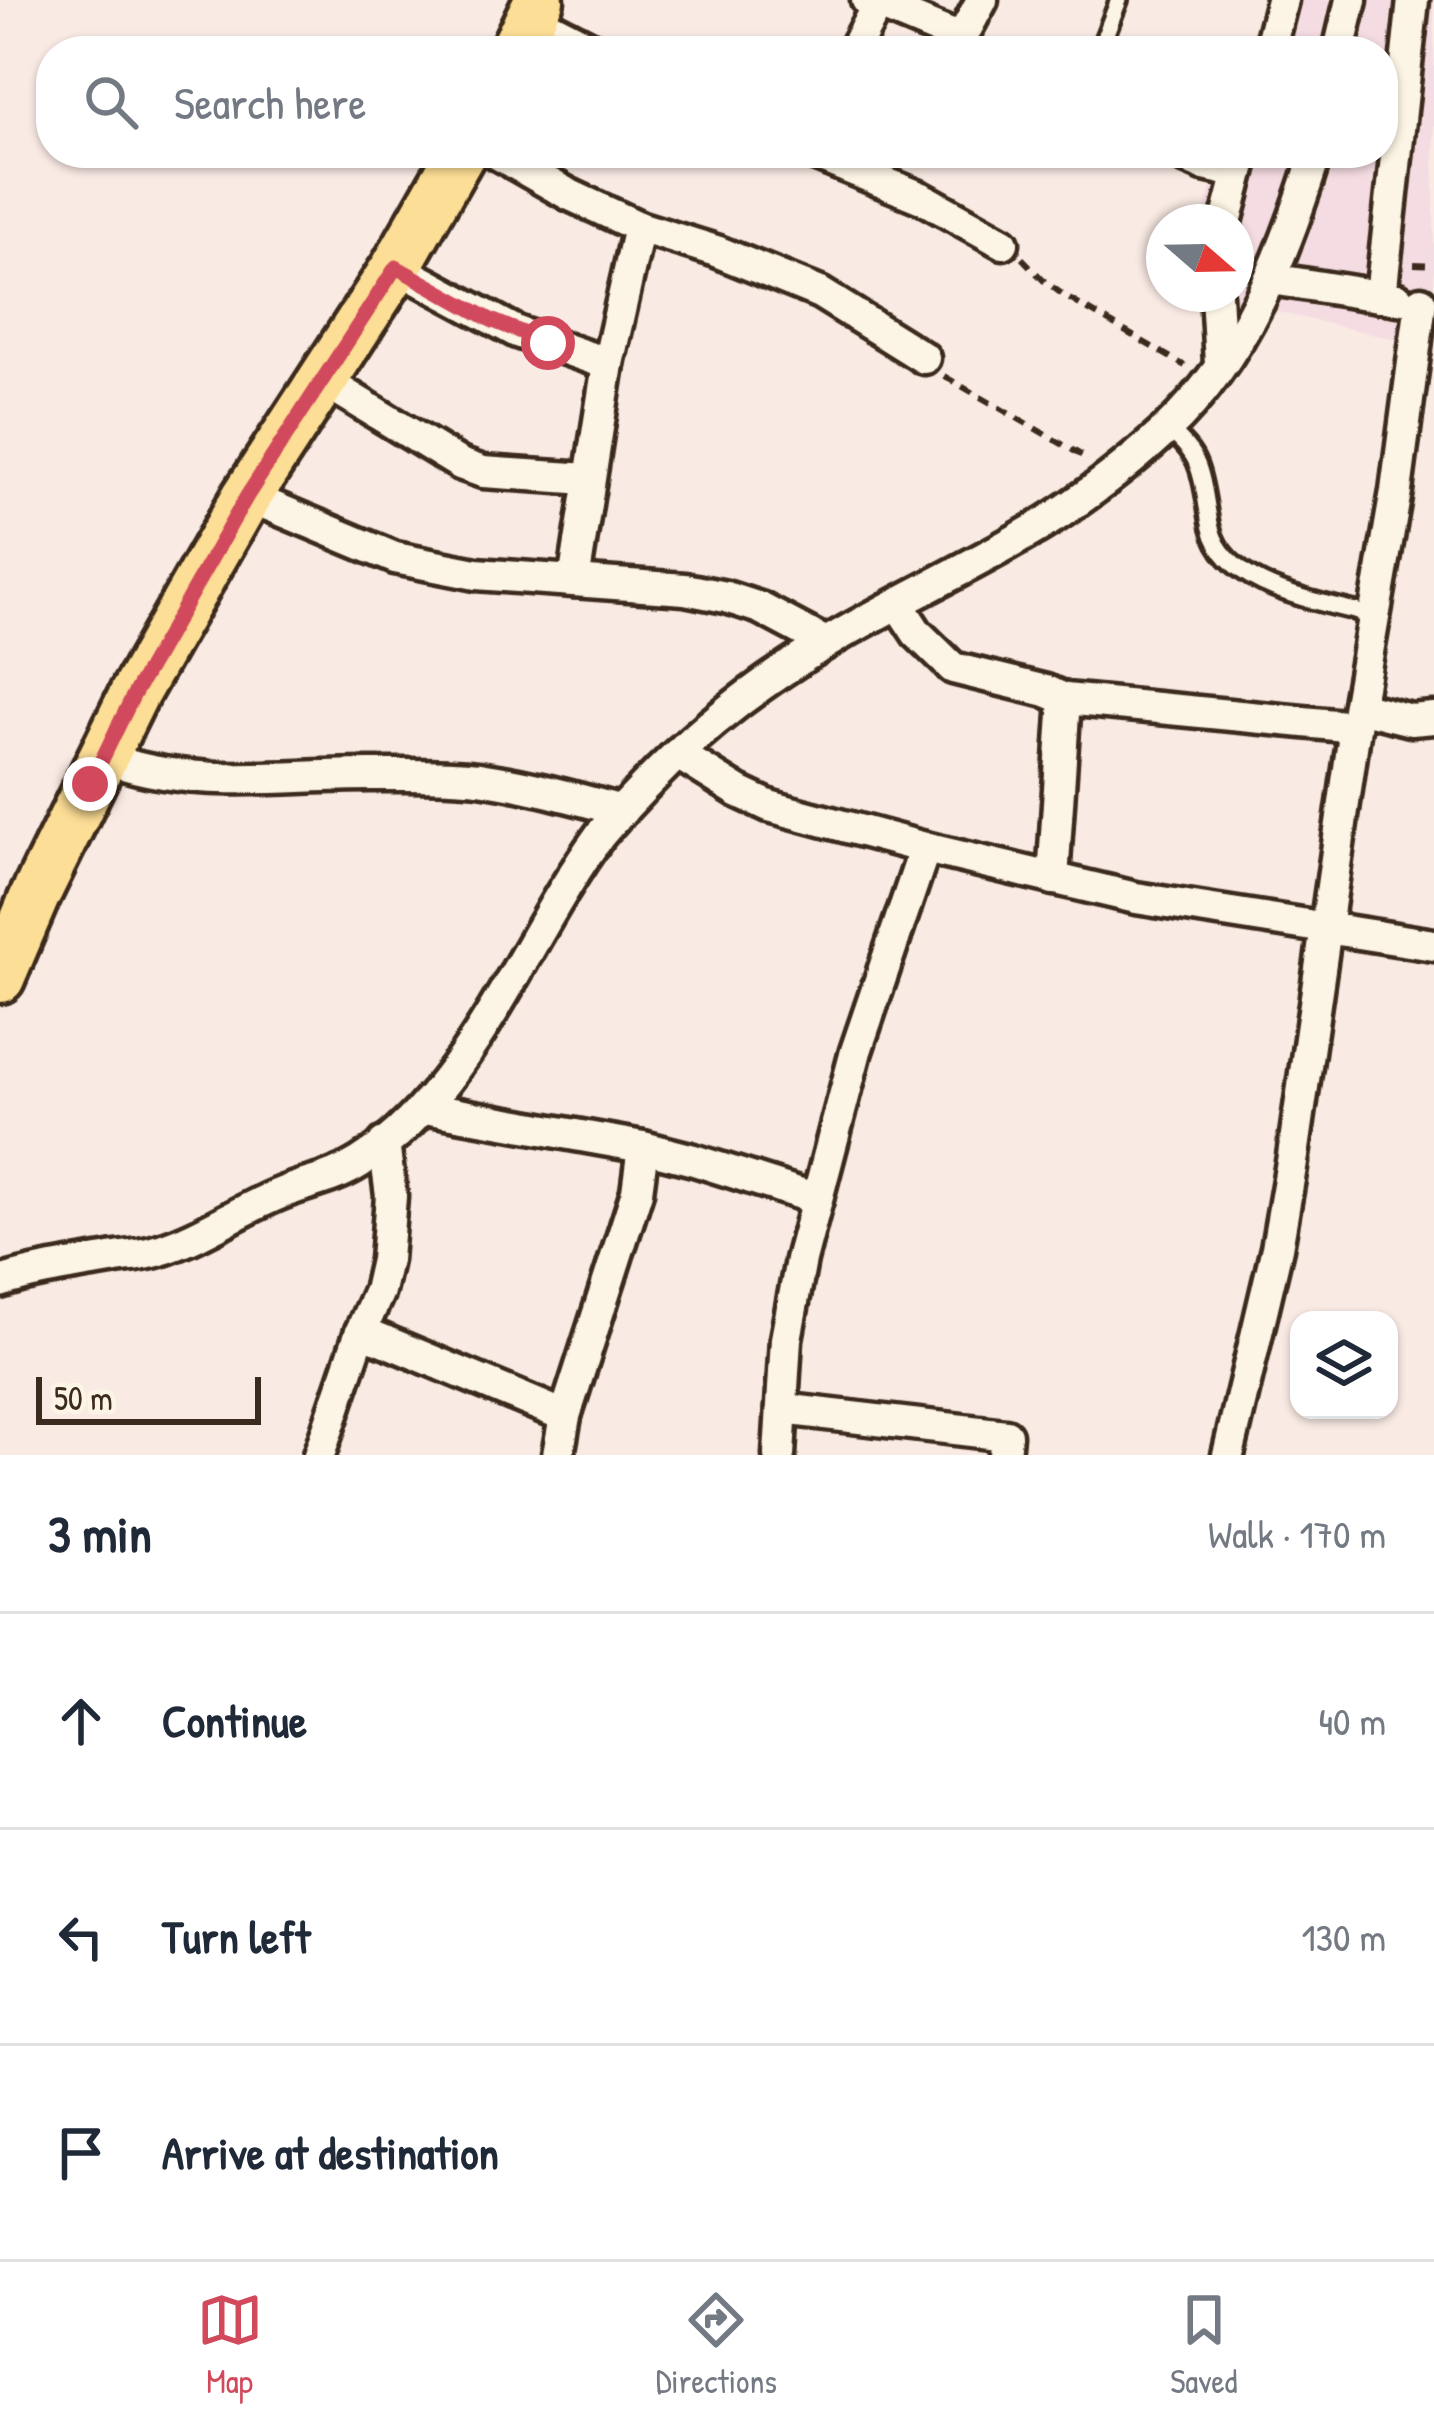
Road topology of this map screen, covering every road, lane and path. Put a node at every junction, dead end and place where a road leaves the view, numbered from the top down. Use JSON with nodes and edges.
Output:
{"nodes":[{"id":1,"x":982,"y":0,"type":"edge"},
{"id":2,"x":1119,"y":0,"type":"edge"},
{"id":3,"x":1282,"y":0,"type":"edge"},
{"id":4,"x":1351,"y":0,"type":"edge"},
{"id":5,"x":1413,"y":0,"type":"edge"},
{"id":6,"x":873,"y":2,"type":"edge"},
{"id":7,"x":528,"y":23,"type":"edge"},
{"id":8,"x":560,"y":36,"type":"edge"},
{"id":9,"x":860,"y":36,"type":"edge"},
{"id":10,"x":945,"y":36,"type":"edge"},
{"id":11,"x":968,"y":36,"type":"edge"},
{"id":12,"x":1105,"y":36,"type":"edge"},
{"id":13,"x":1273,"y":36,"type":"edge"},
{"id":14,"x":1343,"y":36,"type":"edge"},
{"id":15,"x":1398,"y":143,"type":"edge"},
{"id":16,"x":452,"y":168,"type":"edge"},
{"id":17,"x":522,"y":168,"type":"edge"},
{"id":18,"x":849,"y":168,"type":"edge"},
{"id":19,"x":1192,"y":168,"type":"edge"},
{"id":20,"x":1232,"y":168,"type":"edge"},
{"id":21,"x":1240,"y":168,"type":"edge"},
{"id":22,"x":1311,"y":168,"type":"edge"},
{"id":23,"x":1395,"y":168,"type":"edge"},
{"id":24,"x":1231,"y":204,"type":"edge"},
{"id":25,"x":639,"y":227,"type":"junction"},
{"id":26,"x":1003,"y":243,"type":"joint"},
{"id":27,"x":396,"y":267,"type":"junction"},
{"id":28,"x":1271,"y":279,"type":"junction"},
{"id":29,"x":1382,"y":296,"type":"junction"},
{"id":30,"x":1428,"y":303,"type":"edge"},
{"id":31,"x":1216,"y":312,"type":"edge"},
{"id":32,"x":924,"y":358,"type":"joint"},
{"id":33,"x":608,"y":364,"type":"junction"},
{"id":34,"x":1215,"y":372,"type":"junction"},
{"id":35,"x":322,"y":379,"type":"junction"},
{"id":36,"x":1168,"y":428,"type":"junction"},
{"id":37,"x":1112,"y":473,"type":"junction"},
{"id":38,"x":588,"y":479,"type":"junction"},
{"id":39,"x":247,"y":496,"type":"junction"},
{"id":40,"x":574,"y":581,"type":"junction"},
{"id":41,"x":898,"y":604,"type":"junction"},
{"id":42,"x":1374,"y":616,"type":"junction"},
{"id":43,"x":826,"y":644,"type":"junction"},
{"id":44,"x":1065,"y":699,"type":"junction"},
{"id":45,"x":1357,"y":717,"type":"junction"},
{"id":46,"x":1434,"y":718,"type":"edge"},
{"id":47,"x":678,"y":754,"type":"junction"},
{"id":48,"x":104,"y":758,"type":"junction"},
{"id":49,"x":622,"y":811,"type":"junction"},
{"id":50,"x":925,"y":848,"type":"junction"},
{"id":51,"x":1053,"y":879,"type":"junction"},
{"id":52,"x":1326,"y":927,"type":"junction"},
{"id":53,"x":1434,"y":945,"type":"edge"},
{"id":54,"x":0,"y":978,"type":"edge"},
{"id":55,"x":424,"y":1108,"type":"junction"},
{"id":56,"x":384,"y":1143,"type":"junction"},
{"id":57,"x":643,"y":1147,"type":"junction"},
{"id":58,"x":817,"y":1199,"type":"junction"},
{"id":59,"x":8,"y":1275,"type":"edge"},
{"id":60,"x":361,"y":1330,"type":"junction"},
{"id":61,"x":782,"y":1409,"type":"junction"},
{"id":62,"x":565,"y":1416,"type":"junction"},
{"id":63,"x":319,"y":1454,"type":"edge"},
{"id":64,"x":558,"y":1455,"type":"edge"},
{"id":65,"x":779,"y":1455,"type":"edge"},
{"id":66,"x":1004,"y":1455,"type":"edge"},
{"id":67,"x":1228,"y":1455,"type":"edge"}],
"edges":[{"from":1,"to":11,"type":"street"},
{"from":2,"to":12,"type":"lane"},
{"from":3,"to":13,"type":"street"},
{"from":4,"to":14,"type":"street"},
{"from":5,"to":15,"type":"street"},
{"from":6,"to":9,"type":"street"},
{"from":6,"to":10,"type":"street"},
{"from":7,"to":8,"type":"street"},
{"from":16,"to":27,"type":"main road"},
{"from":17,"to":25,"type":"street"},
{"from":18,"to":26,"type":"street"},
{"from":19,"to":20,"type":"lane"},
{"from":21,"to":24,"type":"street"},
{"from":22,"to":28,"type":"street"},
{"from":23,"to":29,"type":"street"},
{"from":25,"to":32,"type":"street"},
{"from":25,"to":33,"type":"street"},
{"from":26,"to":34,"type":"path"},
{"from":27,"to":33,"type":"street"},
{"from":27,"to":35,"type":"main road"},
{"from":28,"to":29,"type":"street"},
{"from":28,"to":34,"type":"street"},
{"from":29,"to":30,"type":"street"},
{"from":30,"to":42,"type":"street"},
{"from":31,"to":34,"type":"street"},
{"from":32,"to":37,"type":"path"},
{"from":33,"to":38,"type":"street"},
{"from":34,"to":36,"type":"street"},
{"from":35,"to":38,"type":"street"},
{"from":35,"to":39,"type":"main road"},
{"from":36,"to":37,"type":"street"},
{"from":36,"to":42,"type":"lane"},
{"from":37,"to":41,"type":"street"},
{"from":38,"to":40,"type":"street"},
{"from":39,"to":40,"type":"street"},
{"from":39,"to":48,"type":"main road"},
{"from":40,"to":43,"type":"street"},
{"from":41,"to":43,"type":"street"},
{"from":41,"to":44,"type":"street"},
{"from":42,"to":45,"type":"street"},
{"from":43,"to":47,"type":"street"},
{"from":44,"to":45,"type":"street"},
{"from":44,"to":51,"type":"street"},
{"from":45,"to":46,"type":"street"},
{"from":45,"to":52,"type":"street"},
{"from":47,"to":49,"type":"street"},
{"from":47,"to":50,"type":"street"},
{"from":48,"to":49,"type":"street"},
{"from":48,"to":54,"type":"main road"},
{"from":49,"to":55,"type":"street"},
{"from":50,"to":51,"type":"street"},
{"from":50,"to":58,"type":"street"},
{"from":51,"to":52,"type":"street"},
{"from":52,"to":53,"type":"street"},
{"from":52,"to":67,"type":"street"},
{"from":55,"to":56,"type":"street"},
{"from":55,"to":57,"type":"street"},
{"from":56,"to":59,"type":"street"},
{"from":56,"to":60,"type":"street"},
{"from":57,"to":58,"type":"street"},
{"from":57,"to":62,"type":"street"},
{"from":58,"to":61,"type":"street"},
{"from":60,"to":62,"type":"street"},
{"from":60,"to":63,"type":"street"},
{"from":61,"to":65,"type":"street"},
{"from":61,"to":66,"type":"street"},
{"from":62,"to":64,"type":"street"}]}
